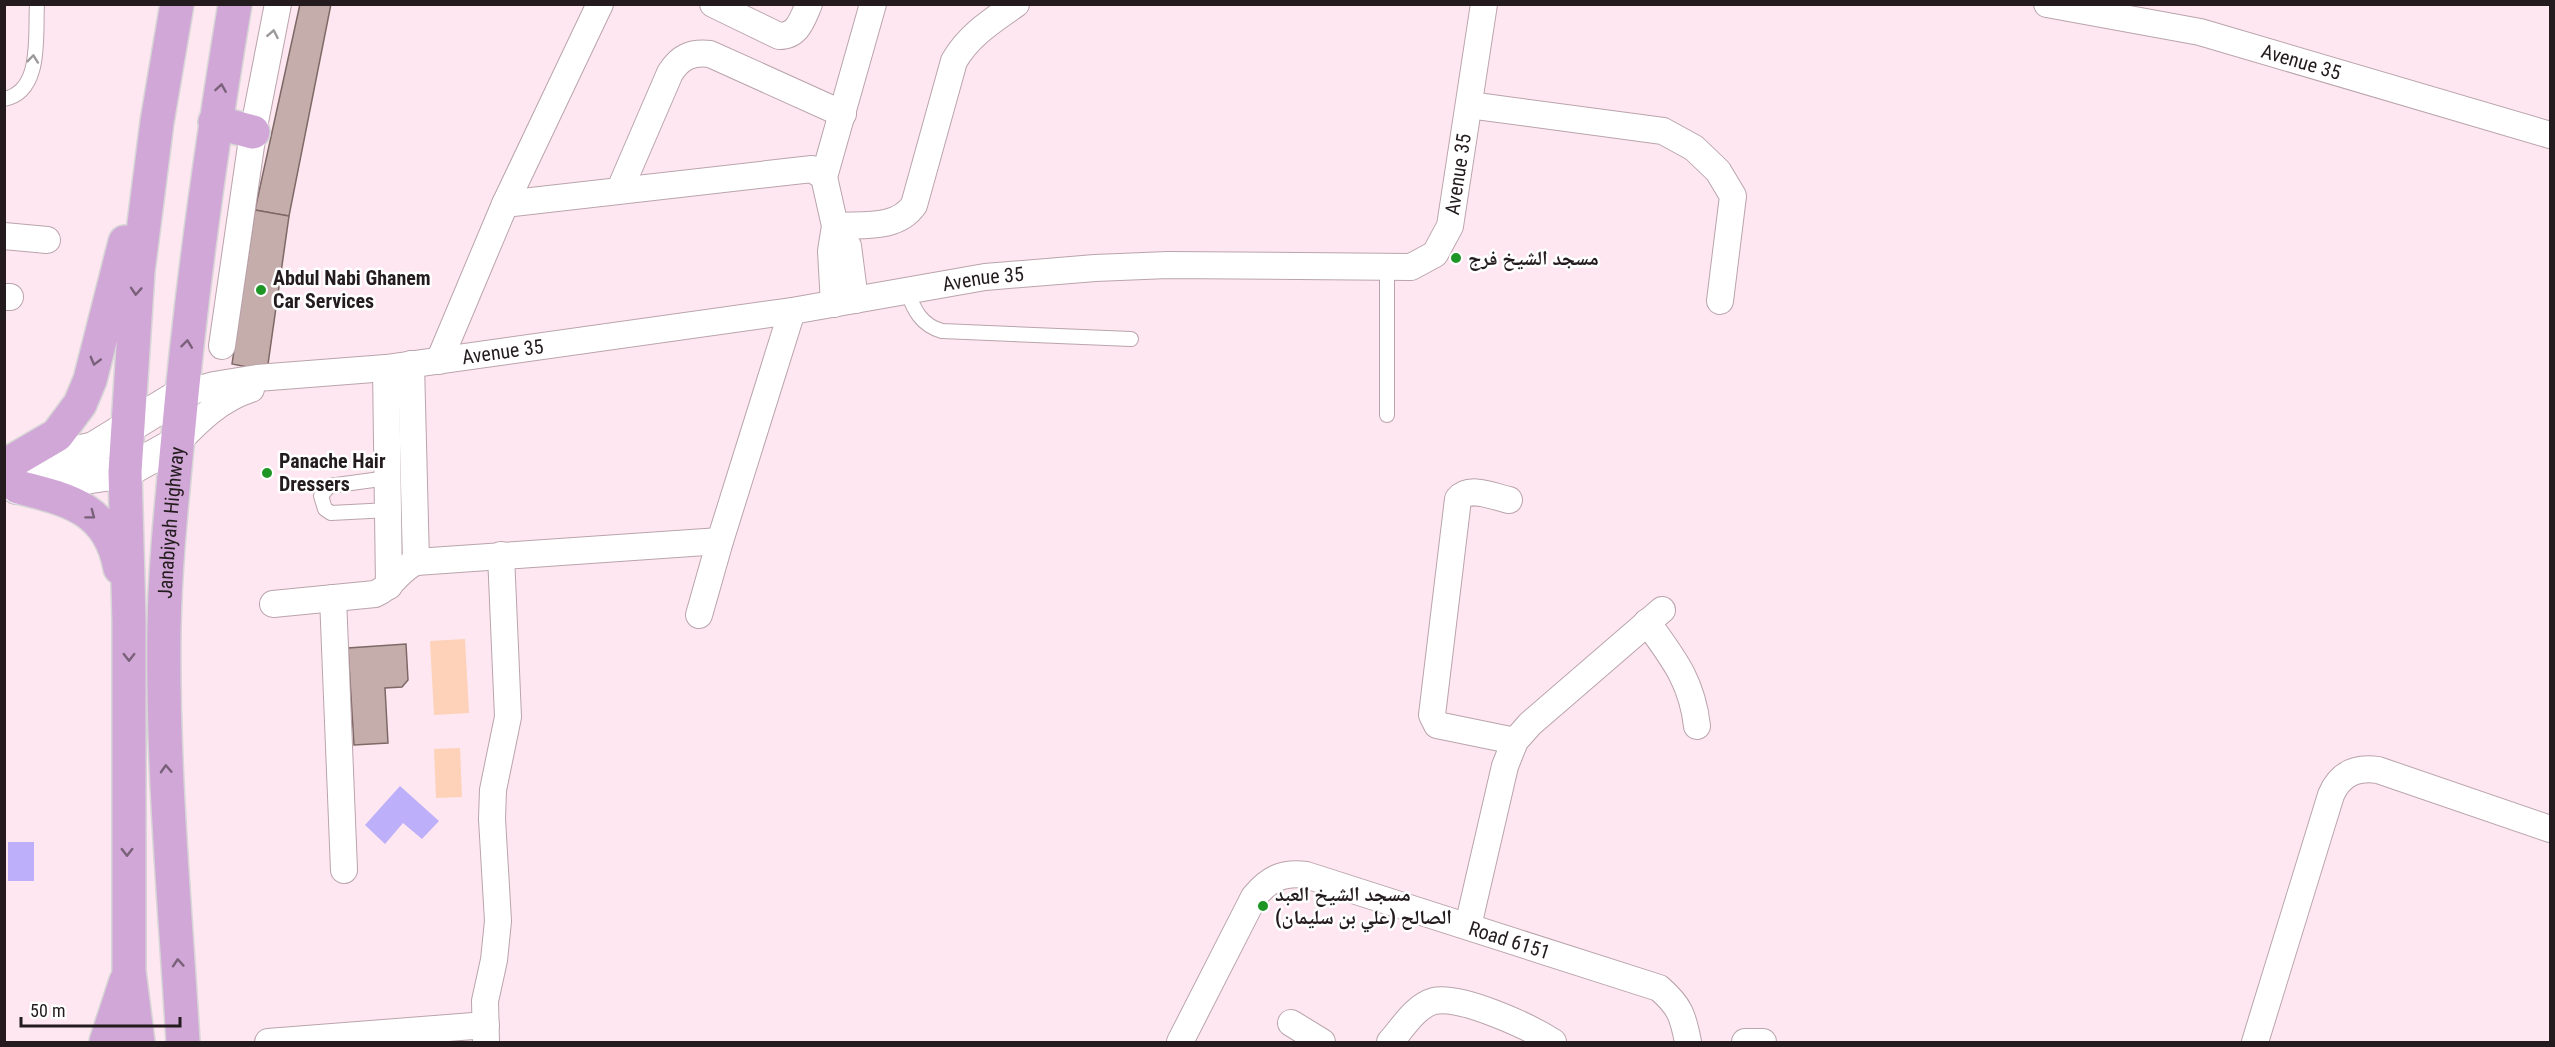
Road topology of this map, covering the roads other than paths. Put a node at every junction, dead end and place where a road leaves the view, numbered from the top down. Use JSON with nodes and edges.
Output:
{"nodes":[{"id":1,"x":37,"y":4,"type":"edge"},
{"id":2,"x":177,"y":4,"type":"edge"},
{"id":3,"x":235,"y":4,"type":"edge"},
{"id":4,"x":278,"y":4,"type":"edge"},
{"id":5,"x":600,"y":4,"type":"edge"},
{"id":6,"x":713,"y":4,"type":"edge"},
{"id":7,"x":809,"y":4,"type":"edge"},
{"id":8,"x":873,"y":4,"type":"edge"},
{"id":9,"x":1016,"y":4,"type":"edge"},
{"id":10,"x":1484,"y":4,"type":"edge"},
{"id":11,"x":2047,"y":4,"type":"edge"},
{"id":12,"x":4,"y":99,"type":"edge"},
{"id":13,"x":1469,"y":105,"type":"junction"},
{"id":14,"x":843,"y":114,"type":"junction"},
{"id":15,"x":157,"y":122,"type":"junction"},
{"id":16,"x":215,"y":122,"type":"junction"},
{"id":17,"x":253,"y":132,"type":"junction"},
{"id":18,"x":2550,"y":135,"type":"edge"},
{"id":19,"x":824,"y":177,"type":"junction"},
{"id":20,"x":621,"y":189,"type":"junction"},
{"id":21,"x":505,"y":204,"type":"junction"},
{"id":22,"x":835,"y":226,"type":"junction"},
{"id":23,"x":4,"y":236,"type":"edge"},
{"id":24,"x":47,"y":240,"type":"dead end"},
{"id":25,"x":1387,"y":267,"type":"junction"},
{"id":26,"x":907,"y":291,"type":"junction"},
{"id":27,"x":1720,"y":301,"type":"dead end"},
{"id":28,"x":845,"y":302,"type":"junction"},
{"id":29,"x":792,"y":310,"type":"junction"},
{"id":30,"x":1131,"y":339,"type":"dead end"},
{"id":31,"x":222,"y":346,"type":"dead end"},
{"id":32,"x":439,"y":361,"type":"junction"},
{"id":33,"x":399,"y":366,"type":"junction"},
{"id":34,"x":279,"y":377,"type":"junction"},
{"id":35,"x":182,"y":394,"type":"junction"},
{"id":36,"x":1387,"y":415,"type":"dead end"},
{"id":37,"x":128,"y":427,"type":"junction"},
{"id":38,"x":177,"y":443,"type":"junction"},
{"id":39,"x":125,"y":472,"type":"junction"},
{"id":40,"x":414,"y":475,"type":"junction"},
{"id":41,"x":8,"y":478,"type":"edge"},
{"id":42,"x":388,"y":478,"type":"junction"},
{"id":43,"x":1509,"y":500,"type":"dead end"},
{"id":44,"x":415,"y":507,"type":"junction"},
{"id":45,"x":389,"y":510,"type":"junction"},
{"id":46,"x":720,"y":541,"type":"junction"},
{"id":47,"x":501,"y":555,"type":"junction"},
{"id":48,"x":416,"y":562,"type":"junction"},
{"id":49,"x":389,"y":586,"type":"junction"},
{"id":50,"x":333,"y":598,"type":"junction"},
{"id":51,"x":273,"y":604,"type":"dead end"},
{"id":52,"x":699,"y":615,"type":"dead end"},
{"id":53,"x":129,"y":620,"type":"junction"},
{"id":54,"x":1697,"y":726,"type":"dead end"},
{"id":55,"x":1515,"y":741,"type":"junction"},
{"id":56,"x":2550,"y":829,"type":"edge"},
{"id":57,"x":344,"y":870,"type":"dead end"},
{"id":58,"x":1468,"y":926,"type":"junction"},
{"id":59,"x":129,"y":971,"type":"junction"},
{"id":60,"x":1291,"y":1023,"type":"dead end"},
{"id":61,"x":486,"y":1034,"type":"edge"},
{"id":62,"x":106,"y":1042,"type":"edge"},
{"id":63,"x":138,"y":1042,"type":"edge"},
{"id":64,"x":183,"y":1042,"type":"edge"},
{"id":65,"x":268,"y":1042,"type":"edge"},
{"id":66,"x":1180,"y":1042,"type":"edge"},
{"id":67,"x":1322,"y":1042,"type":"edge"},
{"id":68,"x":1390,"y":1042,"type":"edge"},
{"id":69,"x":1552,"y":1042,"type":"edge"},
{"id":70,"x":1688,"y":1042,"type":"edge"},
{"id":71,"x":1745,"y":1042,"type":"edge"},
{"id":72,"x":1763,"y":1042,"type":"edge"},
{"id":73,"x":2255,"y":1042,"type":"edge"}],
"edges":[{"from":12,"to":1,"type":"lane","one_way":true},
{"from":2,"to":15,"type":"main road","name":"Janabiyah Highway"},
{"from":16,"to":3,"type":"main road","name":"Janabiyah Highway","one_way":true},
{"from":17,"to":4,"type":"street","one_way":true},
{"from":5,"to":21,"type":"street"},
{"from":6,"to":7,"type":"street"},
{"from":8,"to":14,"type":"street"},
{"from":9,"to":22,"type":"street"},
{"from":10,"to":13,"type":"street","name":"Avenue 35"},
{"from":11,"to":18,"type":"street","name":"Avenue 35"},
{"from":13,"to":25,"type":"street","name":"Avenue 35"},
{"from":13,"to":27,"type":"street"},
{"from":14,"to":19,"type":"street"},
{"from":14,"to":20,"type":"street"},
{"from":15,"to":37,"type":"main road","name":"Janabiyah Highway","one_way":true},
{"from":15,"to":41,"type":"main road","one_way":true},
{"from":16,"to":17,"type":"main road"},
{"from":35,"to":16,"type":"main road","name":"Janabiyah Highway","one_way":true},
{"from":17,"to":31,"type":"street"},
{"from":19,"to":20,"type":"street"},
{"from":19,"to":22,"type":"street"},
{"from":20,"to":21,"type":"street"},
{"from":21,"to":32,"type":"street"},
{"from":22,"to":28,"type":"street"},
{"from":23,"to":24,"type":"street"},
{"from":25,"to":26,"type":"street","name":"Avenue 35"},
{"from":25,"to":36,"type":"lane"},
{"from":26,"to":28,"type":"street","name":"Avenue 35"},
{"from":26,"to":30,"type":"lane"},
{"from":28,"to":29,"type":"street","name":"Avenue 35"},
{"from":29,"to":32,"type":"street","name":"Avenue 35"},
{"from":29,"to":46,"type":"street"},
{"from":32,"to":33,"type":"street","name":"Avenue 35"},
{"from":33,"to":34,"type":"street","name":"Avenue 35"},
{"from":33,"to":40,"type":"street"},
{"from":33,"to":42,"type":"street"},
{"from":34,"to":35,"type":"street","name":"Avenue 35"},
{"from":34,"to":38,"type":"street","name":"Avenue 35"},
{"from":35,"to":37,"type":"street","name":"Avenue 35"},
{"from":35,"to":38,"type":"main road","name":"Janabiyah Highway"},
{"from":37,"to":39,"type":"main road","name":"Janabiyah Highway"},
{"from":37,"to":41,"type":"street","name":"Avenue 35"},
{"from":38,"to":39,"type":"street","name":"Avenue 35"},
{"from":64,"to":38,"type":"main road","name":"Janabiyah Highway","one_way":true},
{"from":39,"to":41,"type":"street","name":"Avenue 35"},
{"from":39,"to":53,"type":"main road","name":"Janabiyah Highway"},
{"from":40,"to":42,"type":"street"},
{"from":40,"to":44,"type":"street"},
{"from":41,"to":53,"type":"main road","one_way":true},
{"from":42,"to":45,"type":"street"},
{"from":42,"to":45,"type":"lane"},
{"from":43,"to":55,"type":"street"},
{"from":44,"to":45,"type":"street"},
{"from":44,"to":48,"type":"street"},
{"from":45,"to":49,"type":"street"},
{"from":46,"to":47,"type":"street"},
{"from":46,"to":52,"type":"street"},
{"from":47,"to":48,"type":"street"},
{"from":47,"to":61,"type":"street"},
{"from":48,"to":49,"type":"street"},
{"from":49,"to":50,"type":"street"},
{"from":50,"to":51,"type":"street"},
{"from":50,"to":57,"type":"street"},
{"from":53,"to":59,"type":"main road","name":"Janabiyah Highway","one_way":true},
{"from":54,"to":55,"type":"street"},
{"from":55,"to":58,"type":"street"},
{"from":56,"to":73,"type":"street"},
{"from":58,"to":66,"type":"street","name":"Road 6151"},
{"from":58,"to":70,"type":"street","name":"Road 6151"},
{"from":59,"to":62,"type":"main road"},
{"from":59,"to":63,"type":"main road","name":"Janabiyah Highway"},
{"from":60,"to":67,"type":"street"},
{"from":61,"to":65,"type":"street"},
{"from":68,"to":69,"type":"street"},
{"from":71,"to":72,"type":"street"}]}
